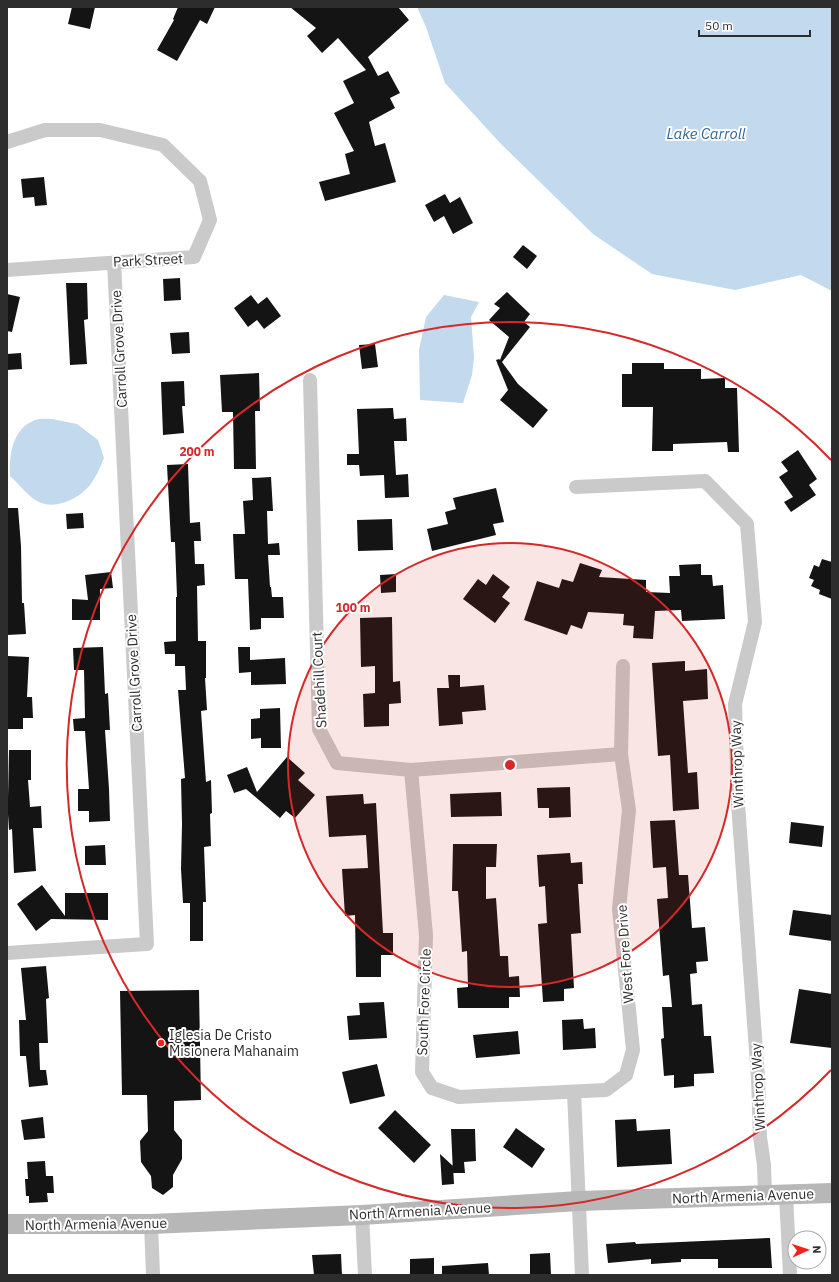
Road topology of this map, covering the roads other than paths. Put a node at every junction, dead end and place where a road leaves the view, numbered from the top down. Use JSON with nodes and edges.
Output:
{"nodes":[{"id":1,"x":7,"y":142,"type":"edge"},
{"id":2,"x":114,"y":262,"type":"junction"},
{"id":3,"x":7,"y":270,"type":"edge"},
{"id":4,"x":310,"y":380,"type":"dead end"},
{"id":5,"x":576,"y":487,"type":"dead end"},
{"id":6,"x":623,"y":666,"type":"dead end"},
{"id":7,"x":621,"y":754,"type":"junction"},
{"id":8,"x":411,"y":770,"type":"junction"},
{"id":9,"x":7,"y":953,"type":"edge"},
{"id":10,"x":574,"y":1092,"type":"junction"},
{"id":11,"x":832,"y":1193,"type":"edge"},
{"id":12,"x":786,"y":1195,"type":"junction"},
{"id":13,"x":765,"y":1196,"type":"junction"},
{"id":14,"x":579,"y":1201,"type":"junction"},
{"id":15,"x":362,"y":1215,"type":"junction"},
{"id":16,"x":7,"y":1224,"type":"edge"},
{"id":17,"x":151,"y":1224,"type":"junction"},
{"id":18,"x":153,"y":1275,"type":"edge"},
{"id":19,"x":365,"y":1275,"type":"edge"},
{"id":20,"x":582,"y":1275,"type":"edge"},
{"id":21,"x":790,"y":1275,"type":"edge"}],
"edges":[{"from":1,"to":2,"type":"street","name":"Park Street"},
{"from":2,"to":3,"type":"street","name":"Park Street"},
{"from":2,"to":9,"type":"street","name":"Carroll Grove Drive"},
{"from":4,"to":8,"type":"street","name":"Shadehill Court"},
{"from":5,"to":13,"type":"street","name":"Winthrop Way"},
{"from":6,"to":7,"type":"street","name":"West Fore Drive"},
{"from":7,"to":8,"type":"street","name":"Shadehill Court"},
{"from":7,"to":10,"type":"street","name":"West Fore Drive"},
{"from":8,"to":10,"type":"street","name":"South Fore Circle"},
{"from":10,"to":14,"type":"street"},
{"from":11,"to":12,"type":"main road","name":"North Armenia Avenue"},
{"from":12,"to":13,"type":"main road","name":"North Armenia Avenue"},
{"from":12,"to":21,"type":"street"},
{"from":13,"to":14,"type":"main road","name":"North Armenia Avenue"},
{"from":14,"to":15,"type":"main road","name":"North Armenia Avenue"},
{"from":14,"to":20,"type":"street"},
{"from":15,"to":17,"type":"main road","name":"North Armenia Avenue"},
{"from":15,"to":19,"type":"street"},
{"from":16,"to":17,"type":"main road","name":"North Armenia Avenue"},
{"from":17,"to":18,"type":"street"}]}
